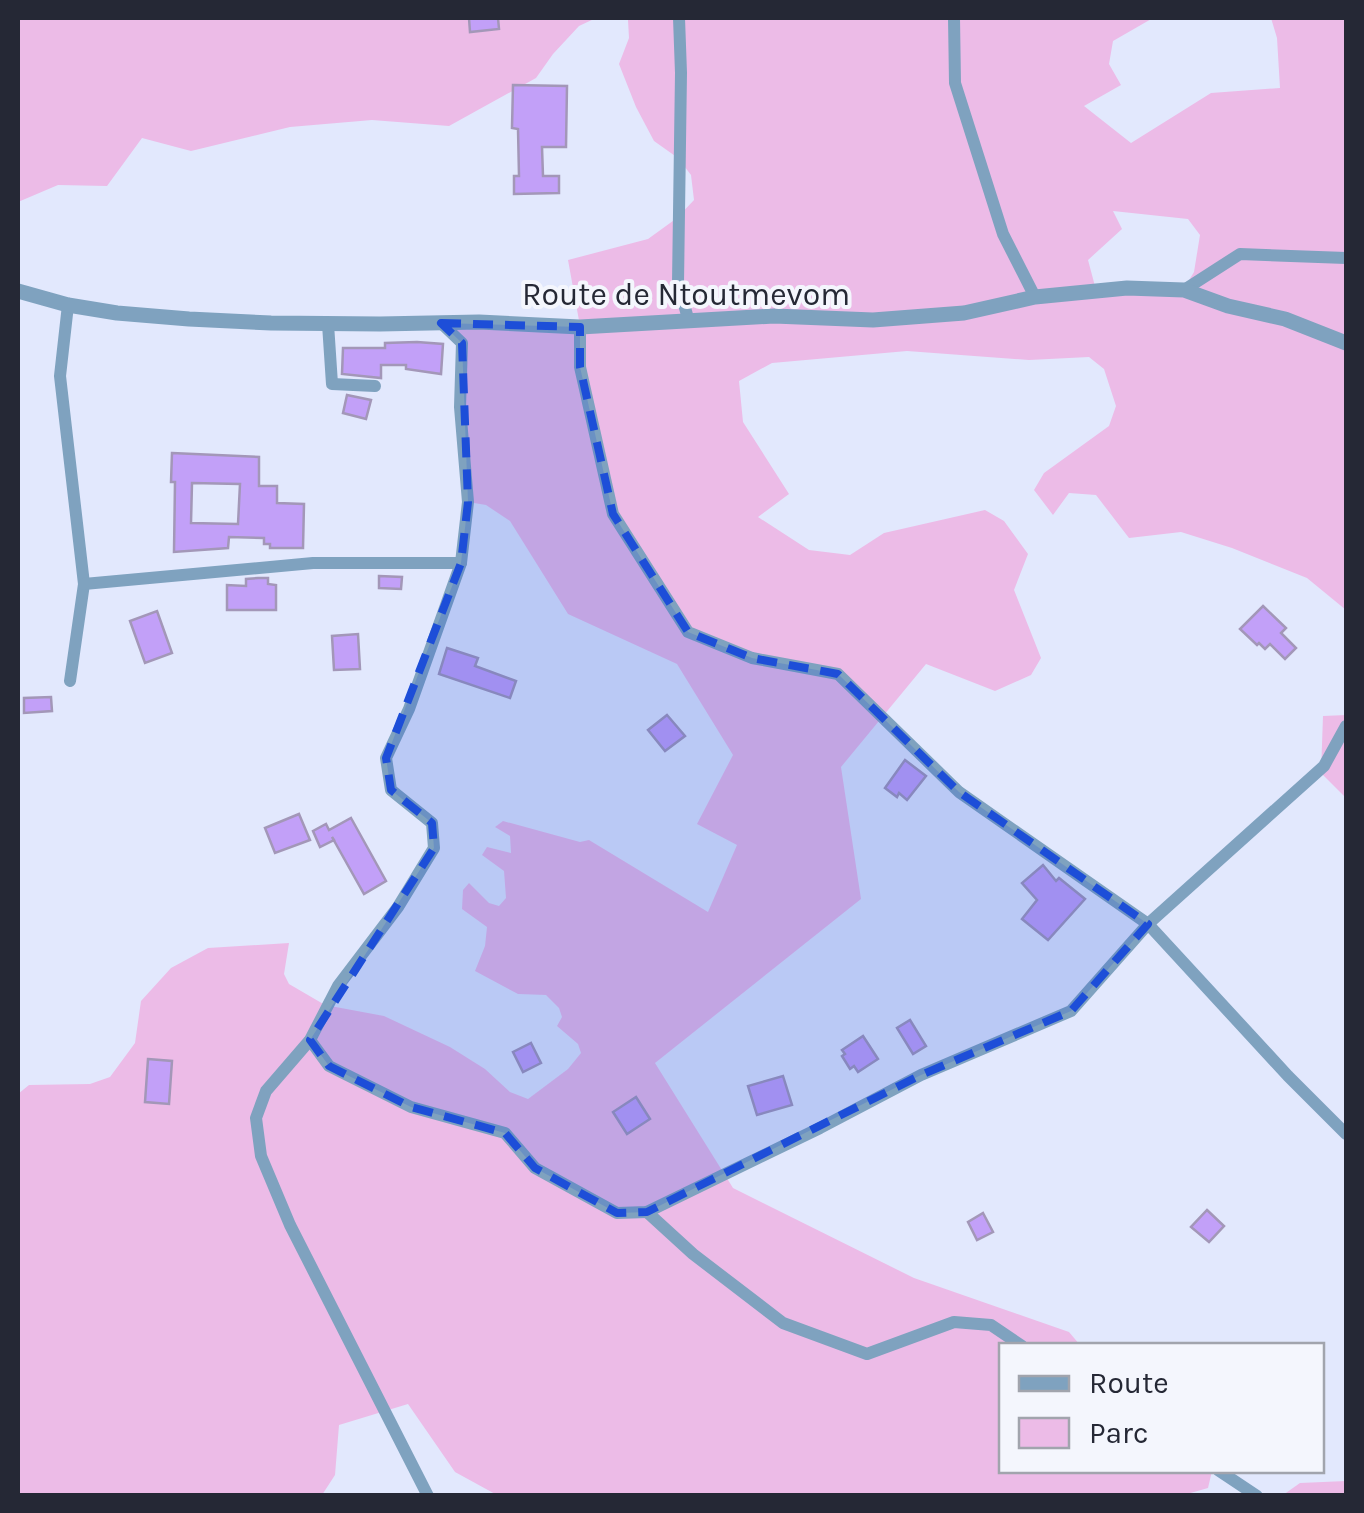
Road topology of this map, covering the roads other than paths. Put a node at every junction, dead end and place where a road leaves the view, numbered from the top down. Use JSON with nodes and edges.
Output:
{"nodes":[{"id":1,"x":678,"y":18,"type":"edge"},
{"id":2,"x":954,"y":18,"type":"edge"},
{"id":3,"x":1346,"y":258,"type":"edge"},
{"id":4,"x":1184,"y":290,"type":"junction"},
{"id":5,"x":18,"y":291,"type":"edge"},
{"id":6,"x":1036,"y":297,"type":"junction"},
{"id":7,"x":68,"y":305,"type":"junction"},
{"id":8,"x":689,"y":322,"type":"junction"},
{"id":9,"x":441,"y":323,"type":"junction"},
{"id":10,"x":328,"y":324,"type":"junction"},
{"id":11,"x":580,"y":327,"type":"junction"},
{"id":12,"x":1346,"y":343,"type":"edge"},
{"id":13,"x":376,"y":386,"type":"dead end"},
{"id":14,"x":461,"y":562,"type":"junction"},
{"id":15,"x":84,"y":584,"type":"junction"},
{"id":16,"x":70,"y":681,"type":"dead end"},
{"id":17,"x":1346,"y":726,"type":"edge"},
{"id":18,"x":1148,"y":924,"type":"junction"},
{"id":19,"x":310,"y":1040,"type":"junction"},
{"id":20,"x":1346,"y":1134,"type":"edge"},
{"id":21,"x":647,"y":1212,"type":"junction"},
{"id":22,"x":1017,"y":1343,"type":"edge"},
{"id":23,"x":1222,"y":1473,"type":"edge"},
{"id":24,"x":428,"y":1496,"type":"edge"},
{"id":25,"x":1257,"y":1496,"type":"edge"}],
"edges":[{"from":1,"to":8,"type":"street"},
{"from":2,"to":6,"type":"street"},
{"from":3,"to":4,"type":"street"},
{"from":4,"to":6,"type":"street","name":"Route de Ntoutmevom"},
{"from":4,"to":12,"type":"street","name":"Route de Ntoutmevom"},
{"from":5,"to":7,"type":"street","name":"Route de Ntoutmevom"},
{"from":6,"to":8,"type":"street","name":"Route de Ntoutmevom"},
{"from":7,"to":10,"type":"street","name":"Route de Ntoutmevom"},
{"from":7,"to":15,"type":"street"},
{"from":8,"to":11,"type":"street","name":"Route de Ntoutmevom"},
{"from":9,"to":10,"type":"street","name":"Route de Ntoutmevom"},
{"from":9,"to":11,"type":"street","name":"Route de Ntoutmevom"},
{"from":9,"to":14,"type":"street"},
{"from":10,"to":13,"type":"street"},
{"from":11,"to":18,"type":"street"},
{"from":14,"to":15,"type":"street"},
{"from":14,"to":19,"type":"street"},
{"from":15,"to":16,"type":"street"},
{"from":17,"to":18,"type":"street"},
{"from":18,"to":20,"type":"street"},
{"from":18,"to":21,"type":"street"},
{"from":19,"to":21,"type":"street"},
{"from":19,"to":24,"type":"street"},
{"from":21,"to":22,"type":"street"},
{"from":23,"to":25,"type":"street"}]}
